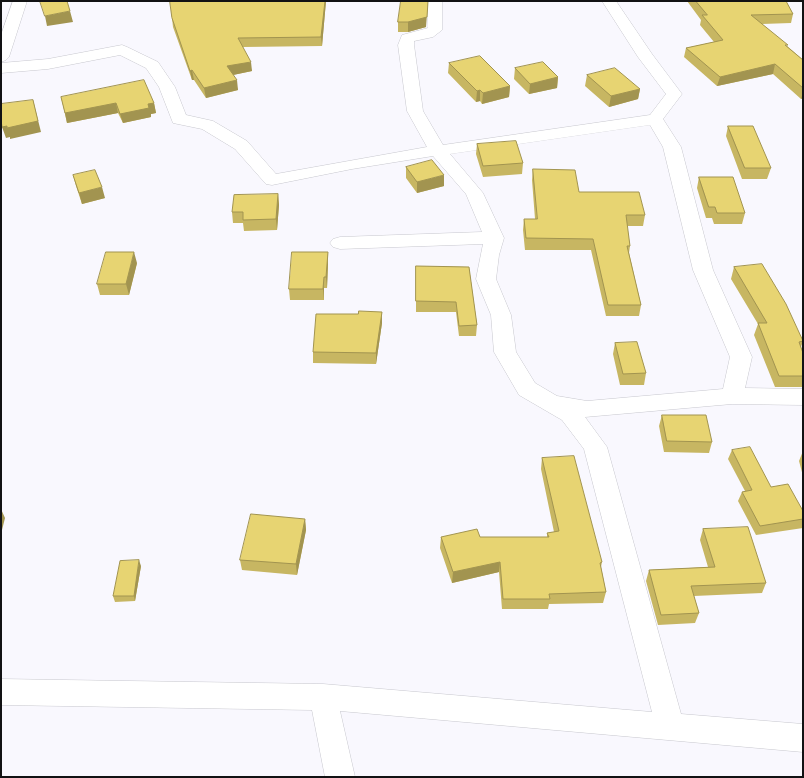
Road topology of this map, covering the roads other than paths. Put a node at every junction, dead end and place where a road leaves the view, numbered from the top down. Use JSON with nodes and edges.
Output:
{"nodes":[{"id":1,"x":20,"y":1,"type":"edge"},
{"id":2,"x":435,"y":1,"type":"edge"},
{"id":3,"x":609,"y":1,"type":"edge"},
{"id":4,"x":1,"y":57,"type":"edge"},
{"id":5,"x":1,"y":68,"type":"edge"},
{"id":6,"x":655,"y":119,"type":"junction"},
{"id":7,"x":438,"y":151,"type":"junction"},
{"id":8,"x":494,"y":238,"type":"junction"},
{"id":9,"x":340,"y":244,"type":"dead end"},
{"id":10,"x":732,"y":396,"type":"junction"},
{"id":11,"x":803,"y":397,"type":"edge"},
{"id":12,"x":552,"y":403,"type":"junction"},
{"id":13,"x":1,"y":692,"type":"edge"},
{"id":14,"x":323,"y":697,"type":"junction"},
{"id":15,"x":670,"y":727,"type":"junction"},
{"id":16,"x":803,"y":738,"type":"edge"},
{"id":17,"x":340,"y":777,"type":"edge"}],
"edges":[{"from":1,"to":4,"type":"street"},
{"from":2,"to":7,"type":"street"},
{"from":3,"to":6,"type":"street"},
{"from":5,"to":7,"type":"street"},
{"from":6,"to":7,"type":"street"},
{"from":6,"to":10,"type":"street"},
{"from":7,"to":8,"type":"street"},
{"from":8,"to":9,"type":"street"},
{"from":8,"to":12,"type":"street"},
{"from":10,"to":11,"type":"street"},
{"from":10,"to":12,"type":"street"},
{"from":12,"to":15,"type":"street"},
{"from":13,"to":14,"type":"street"},
{"from":14,"to":15,"type":"street"},
{"from":14,"to":17,"type":"street"},
{"from":15,"to":16,"type":"street"}]}
